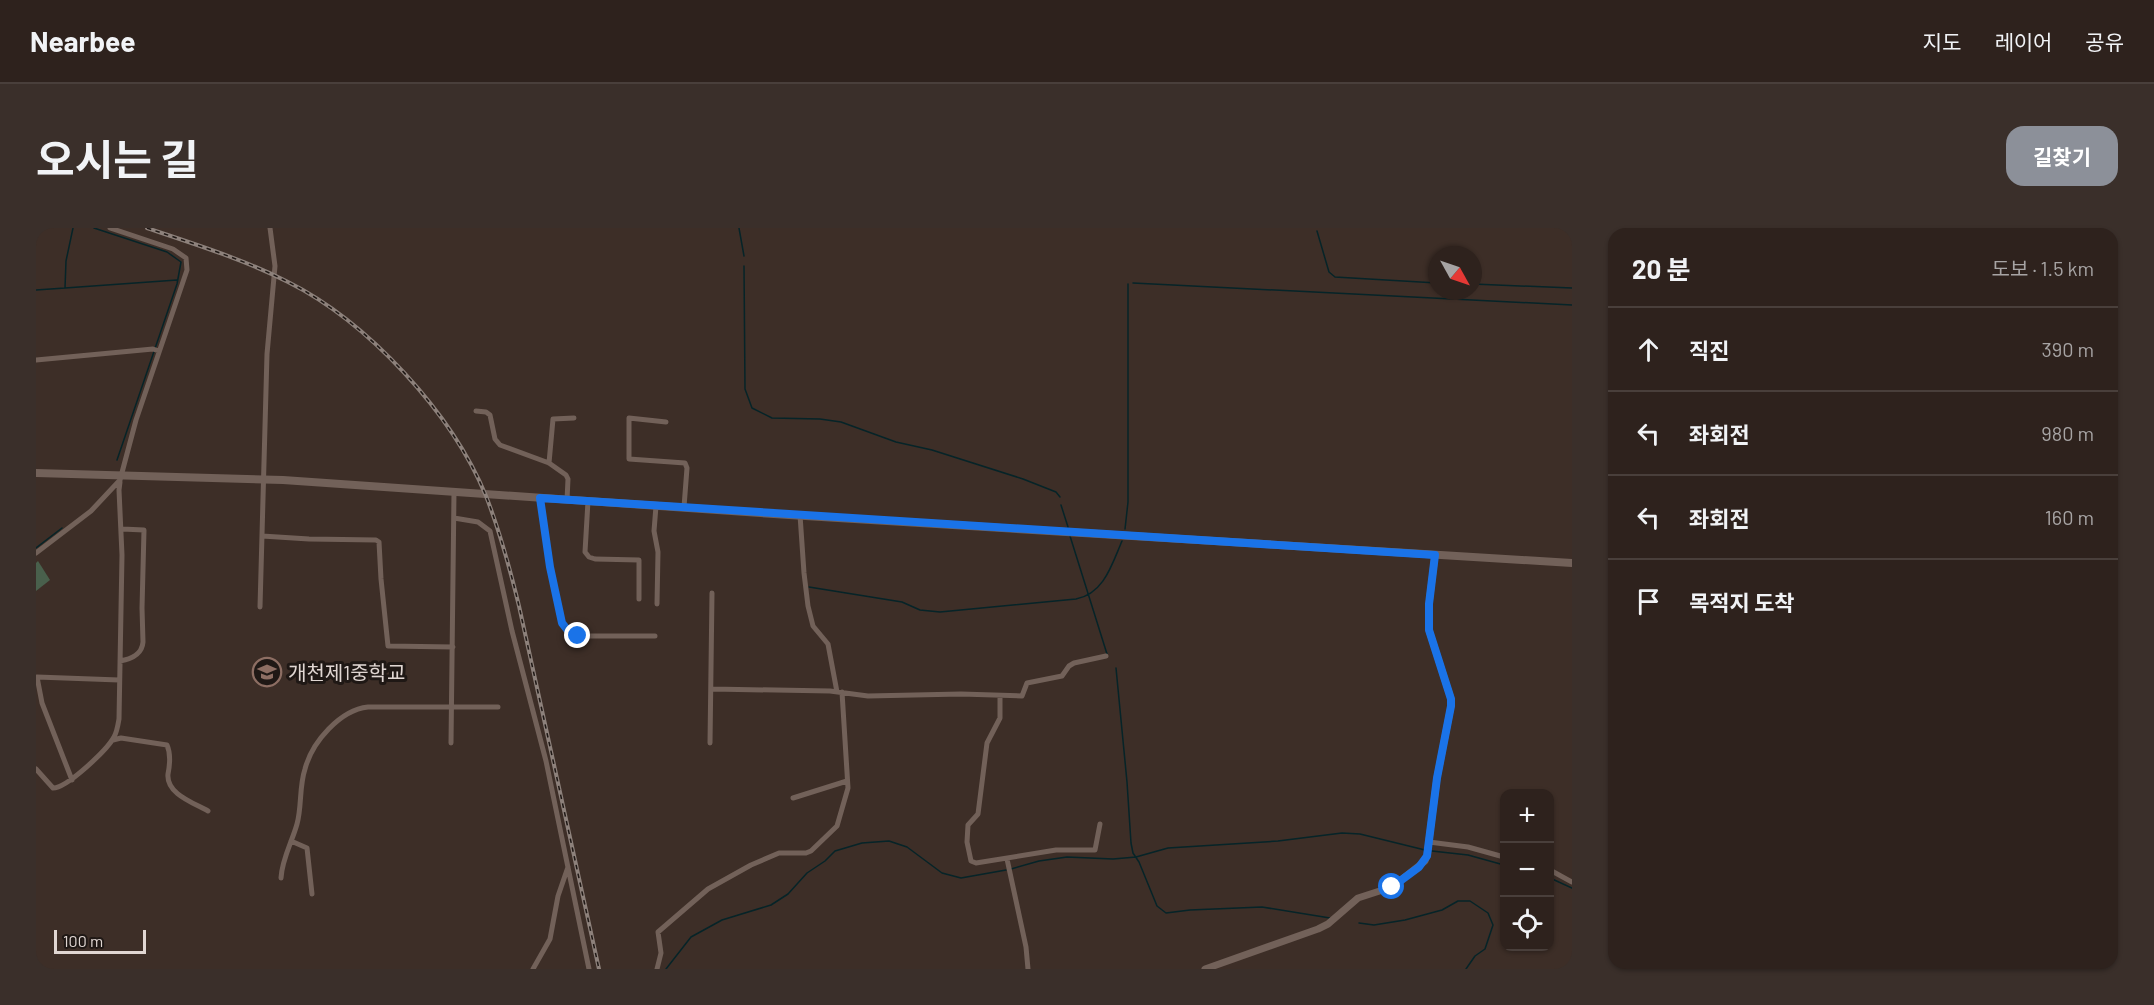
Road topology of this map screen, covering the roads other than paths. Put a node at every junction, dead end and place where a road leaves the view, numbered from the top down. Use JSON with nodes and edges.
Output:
{"nodes":[{"id":1,"x":110,"y":228,"type":"edge"},
{"id":2,"x":270,"y":228,"type":"edge"},
{"id":3,"x":156,"y":350,"type":"junction"},
{"id":4,"x":36,"y":360,"type":"edge"},
{"id":5,"x":476,"y":411,"type":"dead end"},
{"id":6,"x":574,"y":418,"type":"dead end"},
{"id":7,"x":666,"y":422,"type":"dead end"},
{"id":8,"x":549,"y":464,"type":"junction"},
{"id":9,"x":36,"y":473,"type":"edge"},
{"id":10,"x":121,"y":477,"type":"junction"},
{"id":11,"x":263,"y":479,"type":"junction"},
{"id":12,"x":454,"y":492,"type":"junction"},
{"id":13,"x":540,"y":498,"type":"junction"},
{"id":14,"x":567,"y":500,"type":"junction"},
{"id":15,"x":588,"y":501,"type":"junction"},
{"id":16,"x":656,"y":506,"type":"junction"},
{"id":17,"x":684,"y":507,"type":"junction"},
{"id":18,"x":800,"y":515,"type":"junction"},
{"id":19,"x":454,"y":518,"type":"junction"},
{"id":20,"x":122,"y":529,"type":"junction"},
{"id":21,"x":262,"y":536,"type":"junction"},
{"id":22,"x":36,"y":553,"type":"edge"},
{"id":23,"x":1435,"y":555,"type":"junction"},
{"id":24,"x":1572,"y":563,"type":"edge"},
{"id":25,"x":712,"y":593,"type":"dead end"},
{"id":26,"x":639,"y":599,"type":"dead end"},
{"id":27,"x":657,"y":604,"type":"dead end"},
{"id":28,"x":260,"y":607,"type":"dead end"},
{"id":29,"x":655,"y":636,"type":"dead end"},
{"id":30,"x":453,"y":647,"type":"junction"},
{"id":31,"x":1106,"y":656,"type":"dead end"},
{"id":32,"x":120,"y":660,"type":"junction"},
{"id":33,"x":119,"y":680,"type":"junction"},
{"id":34,"x":712,"y":689,"type":"junction"},
{"id":35,"x":839,"y":692,"type":"junction"},
{"id":36,"x":1000,"y":696,"type":"junction"},
{"id":37,"x":452,"y":707,"type":"junction"},
{"id":38,"x":498,"y":707,"type":"dead end"},
{"id":39,"x":113,"y":740,"type":"junction"},
{"id":40,"x":451,"y":743,"type":"dead end"},
{"id":41,"x":710,"y":743,"type":"dead end"},
{"id":42,"x":36,"y":769,"type":"edge"},
{"id":43,"x":72,"y":780,"type":"junction"},
{"id":44,"x":847,"y":782,"type":"junction"},
{"id":45,"x":793,"y":798,"type":"dead end"},
{"id":46,"x":208,"y":811,"type":"dead end"},
{"id":47,"x":1100,"y":824,"type":"dead end"},
{"id":48,"x":291,"y":841,"type":"junction"},
{"id":49,"x":1429,"y":842,"type":"junction"},
{"id":50,"x":1500,"y":856,"type":"edge"},
{"id":51,"x":1007,"y":859,"type":"junction"},
{"id":52,"x":569,"y":866,"type":"junction"},
{"id":53,"x":1554,"y":872,"type":"edge"},
{"id":54,"x":281,"y":878,"type":"dead end"},
{"id":55,"x":1572,"y":882,"type":"edge"},
{"id":56,"x":312,"y":894,"type":"dead end"},
{"id":57,"x":533,"y":969,"type":"edge"},
{"id":58,"x":589,"y":969,"type":"edge"},
{"id":59,"x":657,"y":969,"type":"edge"},
{"id":60,"x":1028,"y":969,"type":"edge"},
{"id":61,"x":1205,"y":969,"type":"edge"}],
"edges":[{"from":1,"to":3,"type":"street"},
{"from":2,"to":11,"type":"street"},
{"from":3,"to":4,"type":"street"},
{"from":3,"to":10,"type":"street"},
{"from":5,"to":8,"type":"street"},
{"from":6,"to":8,"type":"street"},
{"from":7,"to":17,"type":"street"},
{"from":8,"to":14,"type":"street"},
{"from":9,"to":10,"type":"main road"},
{"from":10,"to":11,"type":"main road"},
{"from":10,"to":20,"type":"street"},
{"from":10,"to":22,"type":"street"},
{"from":11,"to":12,"type":"main road"},
{"from":11,"to":21,"type":"street"},
{"from":12,"to":13,"type":"main road"},
{"from":12,"to":19,"type":"street"},
{"from":13,"to":14,"type":"main road"},
{"from":13,"to":29,"type":"street"},
{"from":14,"to":15,"type":"main road"},
{"from":15,"to":16,"type":"main road"},
{"from":15,"to":26,"type":"street"},
{"from":16,"to":17,"type":"main road"},
{"from":16,"to":27,"type":"street"},
{"from":17,"to":18,"type":"main road"},
{"from":18,"to":23,"type":"main road"},
{"from":18,"to":35,"type":"street"},
{"from":19,"to":30,"type":"street"},
{"from":19,"to":52,"type":"street"},
{"from":20,"to":32,"type":"street"},
{"from":20,"to":32,"type":"street"},
{"from":21,"to":28,"type":"street"},
{"from":21,"to":30,"type":"street"},
{"from":23,"to":24,"type":"main road"},
{"from":23,"to":49,"type":"street"},
{"from":25,"to":34,"type":"street"},
{"from":30,"to":37,"type":"street"},
{"from":31,"to":36,"type":"street"},
{"from":32,"to":33,"type":"street"},
{"from":33,"to":39,"type":"street"},
{"from":33,"to":43,"type":"street"},
{"from":34,"to":35,"type":"street"},
{"from":34,"to":41,"type":"street"},
{"from":35,"to":36,"type":"street"},
{"from":35,"to":44,"type":"street"},
{"from":36,"to":51,"type":"street"},
{"from":37,"to":38,"type":"street"},
{"from":37,"to":40,"type":"street"},
{"from":37,"to":48,"type":"street"},
{"from":39,"to":43,"type":"street"},
{"from":39,"to":46,"type":"street"},
{"from":42,"to":43,"type":"street"},
{"from":44,"to":45,"type":"street"},
{"from":44,"to":59,"type":"street"},
{"from":47,"to":51,"type":"street"},
{"from":48,"to":54,"type":"street"},
{"from":48,"to":56,"type":"street"},
{"from":49,"to":50,"type":"street"},
{"from":49,"to":61,"type":"street"},
{"from":51,"to":60,"type":"street"},
{"from":52,"to":57,"type":"street"},
{"from":52,"to":58,"type":"street"},
{"from":53,"to":55,"type":"street"}]}
